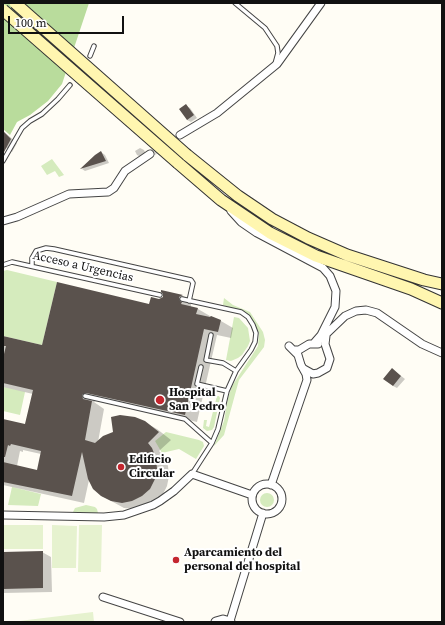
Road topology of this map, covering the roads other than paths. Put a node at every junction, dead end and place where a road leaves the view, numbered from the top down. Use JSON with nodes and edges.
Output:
{"nodes":[{"id":1,"x":15,"y":3,"type":"edge"},
{"id":2,"x":235,"y":3,"type":"edge"},
{"id":3,"x":321,"y":3,"type":"edge"},
{"id":4,"x":3,"y":10,"type":"edge"},
{"id":5,"x":94,"y":46,"type":"dead end"},
{"id":6,"x":90,"y":56,"type":"dead end"},
{"id":7,"x":274,"y":67,"type":"junction"},
{"id":8,"x":70,"y":85,"type":"dead end"},
{"id":9,"x":180,"y":135,"type":"tunnel mouth"},
{"id":10,"x":149,"y":155,"type":"tunnel mouth"},
{"id":11,"x":3,"y":161,"type":"edge"},
{"id":12,"x":221,"y":200,"type":"junction"},
{"id":13,"x":3,"y":221,"type":"edge"},
{"id":14,"x":3,"y":264,"type":"edge"},
{"id":15,"x":32,"y":266,"type":"junction"},
{"id":16,"x":442,"y":284,"type":"edge"},
{"id":17,"x":160,"y":294,"type":"dead end"},
{"id":18,"x":182,"y":300,"type":"dead end"},
{"id":19,"x":189,"y":301,"type":"junction"},
{"id":20,"x":442,"y":303,"type":"edge"},
{"id":21,"x":211,"y":336,"type":"dead end"},
{"id":22,"x":326,"y":336,"type":"junction"},
{"id":23,"x":314,"y":343,"type":"junction"},
{"id":24,"x":304,"y":347,"type":"junction"},
{"id":25,"x":327,"y":349,"type":"junction"},
{"id":26,"x":442,"y":353,"type":"edge"},
{"id":27,"x":300,"y":361,"type":"junction"},
{"id":28,"x":201,"y":367,"type":"dead end"},
{"id":29,"x":304,"y":370,"type":"junction"},
{"id":30,"x":236,"y":371,"type":"junction"},
{"id":31,"x":316,"y":373,"type":"junction"},
{"id":32,"x":306,"y":384,"type":"junction"},
{"id":33,"x":227,"y":391,"type":"junction"},
{"id":34,"x":86,"y":396,"type":"dead end"},
{"id":35,"x":212,"y":443,"type":"junction"},
{"id":36,"x":192,"y":474,"type":"junction"},
{"id":37,"x":271,"y":485,"type":"junction"},
{"id":38,"x":252,"y":495,"type":"junction"},
{"id":39,"x":263,"y":513,"type":"junction"},
{"id":40,"x":3,"y":515,"type":"edge"},
{"id":41,"x":103,"y":597,"type":"dead end"},
{"id":42,"x":180,"y":622,"type":"edge"},
{"id":43,"x":216,"y":622,"type":"edge"},
{"id":44,"x":230,"y":622,"type":"edge"}],
"edges":[{"from":1,"to":16,"type":"main road","bridge":true},
{"from":2,"to":7,"type":"lane"},
{"from":3,"to":7,"type":"street"},
{"from":4,"to":12,"type":"main road","bridge":true},
{"from":5,"to":6,"type":"lane"},
{"from":7,"to":9,"type":"street"},
{"from":8,"to":11,"type":"lane"},
{"from":10,"to":13,"type":"street"},
{"from":12,"to":20,"type":"main road"},
{"from":12,"to":23,"type":"street"},
{"from":14,"to":15,"type":"lane","name":"Acceso a Urgencias"},
{"from":15,"to":17,"type":"lane","name":"Acceso a Urgencias"},
{"from":15,"to":19,"type":"lane"},
{"from":18,"to":19,"type":"lane"},
{"from":19,"to":30,"type":"lane"},
{"from":21,"to":30,"type":"lane"},
{"from":22,"to":23,"type":"street"},
{"from":22,"to":25,"type":"street"},
{"from":22,"to":26,"type":"street"},
{"from":23,"to":24,"type":"street"},
{"from":23,"to":25,"type":"street"},
{"from":24,"to":27,"type":"street"},
{"from":24,"to":27,"type":"street"},
{"from":25,"to":31,"type":"street"},
{"from":27,"to":29,"type":"street"},
{"from":28,"to":33,"type":"lane"},
{"from":29,"to":31,"type":"street"},
{"from":29,"to":32,"type":"street"},
{"from":30,"to":33,"type":"lane"},
{"from":31,"to":32,"type":"street"},
{"from":32,"to":37,"type":"street"},
{"from":33,"to":35,"type":"lane"},
{"from":34,"to":35,"type":"lane"},
{"from":35,"to":36,"type":"lane"},
{"from":36,"to":38,"type":"street"},
{"from":36,"to":40,"type":"street"},
{"from":37,"to":38,"type":"street"},
{"from":37,"to":39,"type":"street"},
{"from":38,"to":39,"type":"street"},
{"from":39,"to":44,"type":"street"},
{"from":41,"to":42,"type":"street"},
{"from":43,"to":44,"type":"street"}]}
